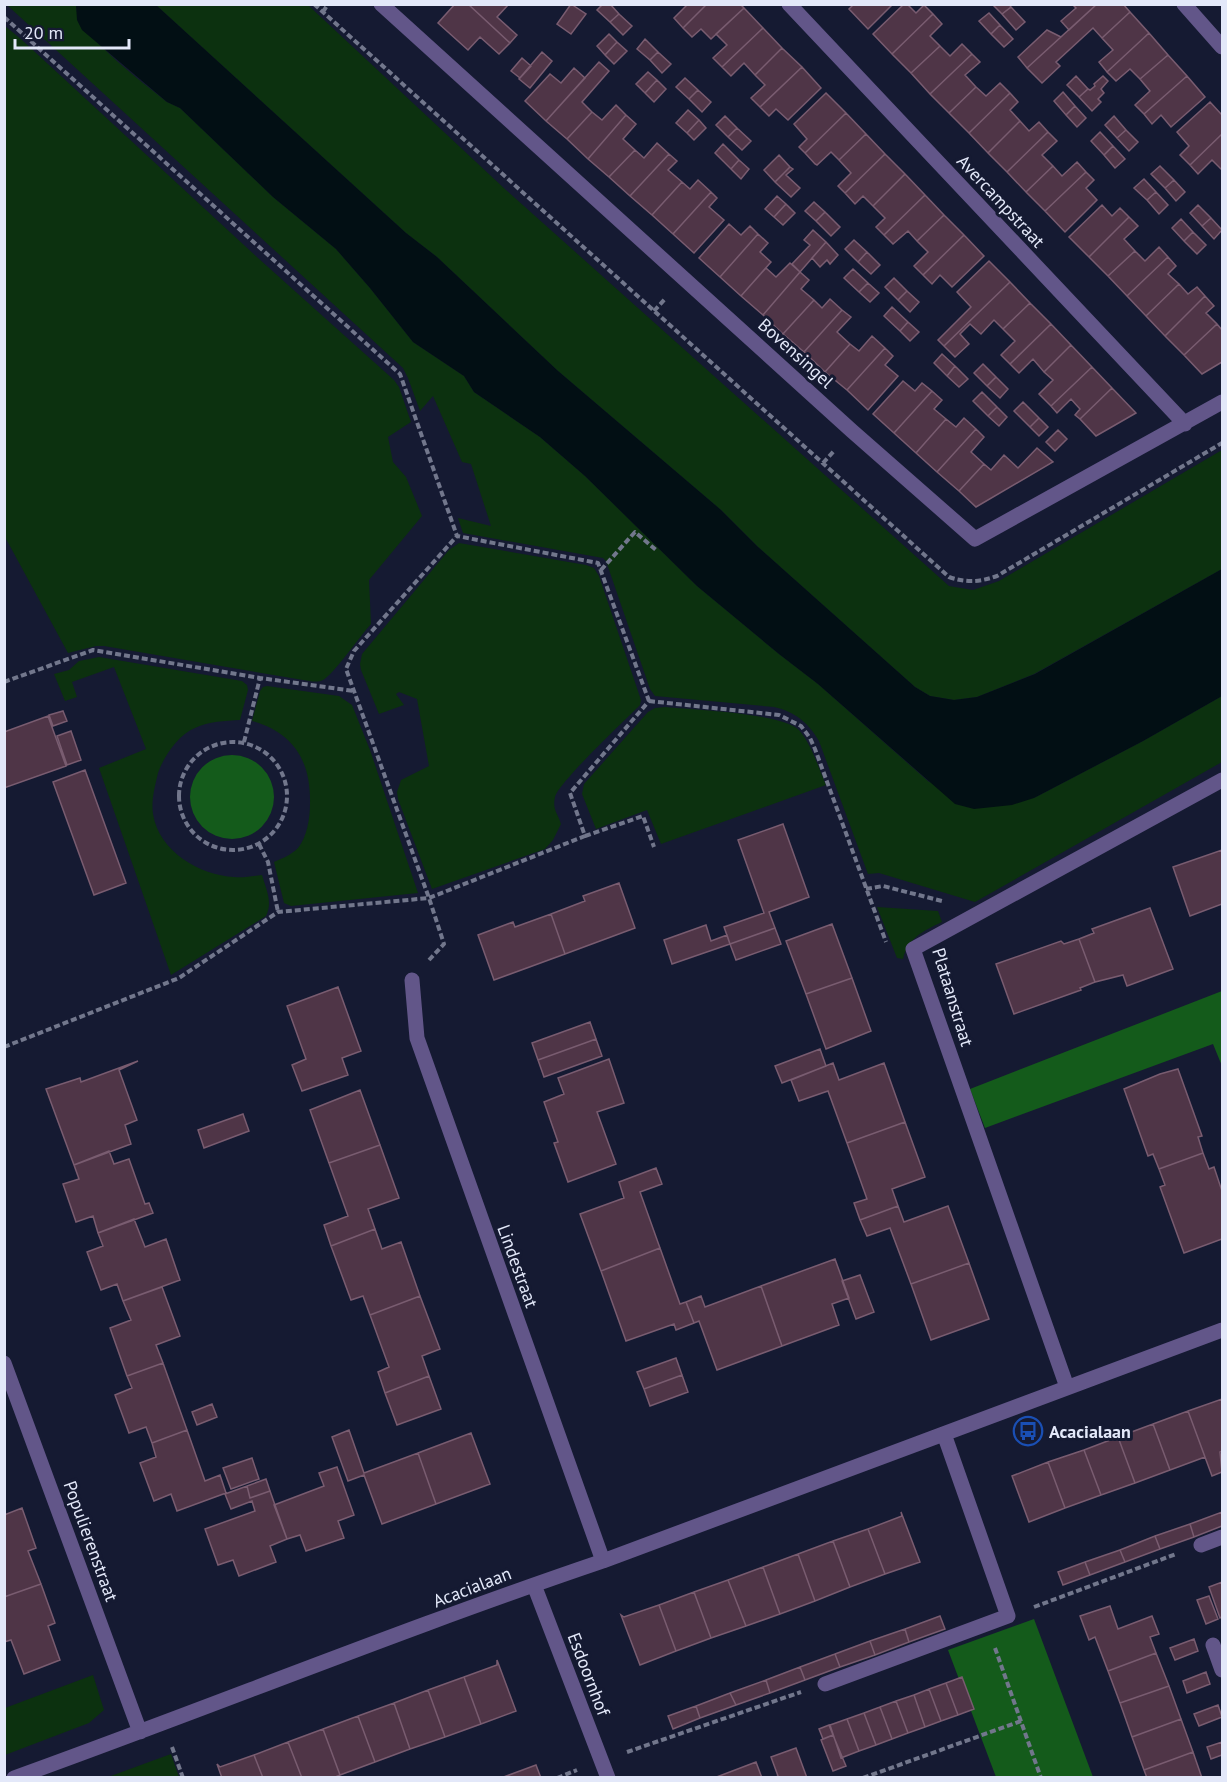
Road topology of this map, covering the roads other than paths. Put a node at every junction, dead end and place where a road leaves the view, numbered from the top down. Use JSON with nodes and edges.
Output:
{"nodes":[{"id":1,"x":381,"y":4,"type":"edge"},
{"id":2,"x":789,"y":4,"type":"edge"},
{"id":3,"x":1184,"y":4,"type":"edge"},
{"id":4,"x":1222,"y":47,"type":"edge"},
{"id":5,"x":1222,"y":402,"type":"edge"},
{"id":6,"x":1185,"y":424,"type":"junction"},
{"id":7,"x":1222,"y":780,"type":"edge"},
{"id":8,"x":412,"y":980,"type":"road end"},
{"id":9,"x":1222,"y":1330,"type":"edge"},
{"id":10,"x":4,"y":1363,"type":"edge"},
{"id":11,"x":1067,"y":1387,"type":"junction"},
{"id":12,"x":944,"y":1434,"type":"junction"},
{"id":13,"x":1222,"y":1537,"type":"edge"},
{"id":14,"x":1201,"y":1545,"type":"road end"},
{"id":15,"x":603,"y":1561,"type":"junction"},
{"id":16,"x":534,"y":1585,"type":"junction"},
{"id":17,"x":1214,"y":1645,"type":"dead end"},
{"id":18,"x":1222,"y":1670,"type":"edge"},
{"id":19,"x":825,"y":1684,"type":"road end"},
{"id":20,"x":140,"y":1732,"type":"junction"},
{"id":21,"x":14,"y":1778,"type":"edge"},
{"id":22,"x":608,"y":1778,"type":"edge"}],
"edges":[{"from":1,"to":6,"type":"street","name":"Bovensingel"},
{"from":2,"to":6,"type":"street","name":"Avercampstraat"},
{"from":3,"to":4,"type":"street"},
{"from":5,"to":6,"type":"street","name":"Bovensingel"},
{"from":7,"to":11,"type":"street","name":"Plataanstraat"},
{"from":8,"to":15,"type":"street","name":"Lindestraat"},
{"from":9,"to":11,"type":"street","name":"Acacialaan"},
{"from":10,"to":20,"type":"street","name":"Populierenstraat"},
{"from":11,"to":12,"type":"street","name":"Acacialaan"},
{"from":12,"to":15,"type":"street","name":"Acacialaan"},
{"from":12,"to":19,"type":"street"},
{"from":13,"to":14,"type":"street"},
{"from":15,"to":16,"type":"street","name":"Acacialaan"},
{"from":16,"to":20,"type":"street","name":"Acacialaan"},
{"from":16,"to":22,"type":"street","name":"Esdoornhof"},
{"from":17,"to":18,"type":"street"},
{"from":20,"to":21,"type":"street","name":"Acacialaan"}]}
